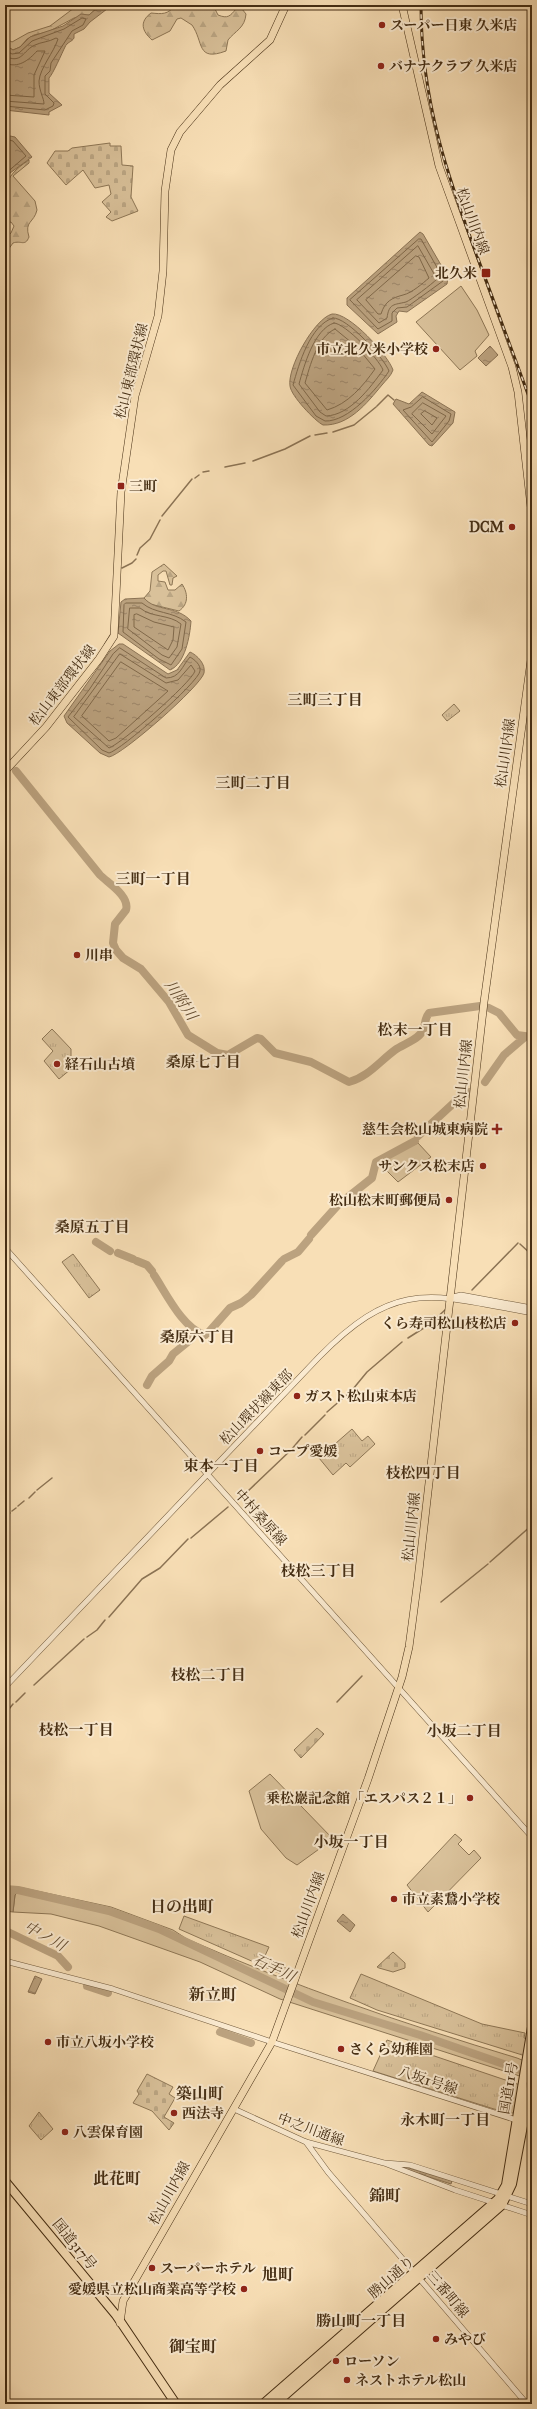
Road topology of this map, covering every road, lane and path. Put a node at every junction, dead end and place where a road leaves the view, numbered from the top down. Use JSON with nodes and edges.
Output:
{"nodes":[{"id":1,"x":286,"y":5,"type":"edge"},
{"id":2,"x":402,"y":5,"type":"edge"},
{"id":3,"x":532,"y":516,"type":"edge"},
{"id":4,"x":532,"y":653,"type":"edge"},
{"id":5,"x":5,"y":771,"type":"edge"},
{"id":6,"x":5,"y":1248,"type":"edge"},
{"id":7,"x":452,"y":1297,"type":"junction"},
{"id":8,"x":532,"y":1308,"type":"edge"},
{"id":9,"x":532,"y":1313,"type":"edge"},
{"id":10,"x":207,"y":1475,"type":"junction"},
{"id":11,"x":5,"y":1687,"type":"edge"},
{"id":12,"x":398,"y":1688,"type":"junction"},
{"id":13,"x":532,"y":1837,"type":"edge"},
{"id":14,"x":5,"y":1961,"type":"edge"},
{"id":15,"x":532,"y":2027,"type":"edge"},
{"id":16,"x":272,"y":2042,"type":"junction"},
{"id":17,"x":532,"y":2078,"type":"edge"},
{"id":18,"x":234,"y":2108,"type":"junction"},
{"id":19,"x":522,"y":2123,"type":"edge"},
{"id":20,"x":306,"y":2142,"type":"junction"},
{"id":21,"x":515,"y":2155,"type":"joint"},
{"id":22,"x":384,"y":2163,"type":"junction"},
{"id":23,"x":5,"y":2181,"type":"edge"},
{"id":24,"x":504,"y":2196,"type":"junction"},
{"id":25,"x":499,"y":2203,"type":"junction"},
{"id":26,"x":532,"y":2204,"type":"edge"},
{"id":27,"x":532,"y":2215,"type":"edge"},
{"id":28,"x":417,"y":2276,"type":"junction"},
{"id":29,"x":120,"y":2323,"type":"junction"},
{"id":30,"x":176,"y":2404,"type":"edge"},
{"id":31,"x":264,"y":2404,"type":"edge"},
{"id":32,"x":275,"y":2404,"type":"edge"},
{"id":33,"x":527,"y":2404,"type":"edge"}],
"edges":[{"from":1,"to":5,"type":"main road","name":"松山東部環状線"},
{"from":2,"to":3,"type":"main road","name":"松山川内線"},
{"from":4,"to":7,"type":"main road","name":"松山川内線"},
{"from":6,"to":10,"type":"street","name":"中村桑原線"},
{"from":7,"to":8,"type":"street"},
{"from":7,"to":9,"type":"street"},
{"from":7,"to":10,"type":"street","name":"松山環状線東部"},
{"from":7,"to":12,"type":"main road","name":"松山川内線"},
{"from":10,"to":11,"type":"street","name":"松山環状線東部"},
{"from":10,"to":12,"type":"street","name":"中村桑原線"},
{"from":12,"to":13,"type":"street","name":"中村桑原線"},
{"from":12,"to":16,"type":"main road","name":"松山川内線"},
{"from":14,"to":16,"type":"street","name":"八坂1号線"},
{"from":15,"to":19,"type":"highway","name":"国道11号"},
{"from":16,"to":18,"type":"main road","name":"松山川内線"},
{"from":16,"to":19,"type":"street","name":"八坂1号線"},
{"from":17,"to":19,"type":"highway","name":"国道11号"},
{"from":18,"to":20,"type":"street","name":"中之川通線"},
{"from":18,"to":29,"type":"main road","name":"松山川内線"},
{"from":19,"to":21,"type":"highway","name":"国道11号"},
{"from":20,"to":22,"type":"street","name":"中之川通線"},
{"from":20,"to":28,"type":"street","name":"三番町線"},
{"from":21,"to":24,"type":"highway","name":"勝山通り"},
{"from":22,"to":24,"type":"street","name":"中之川通線"},
{"from":22,"to":25,"type":"street","name":"中之川通線"},
{"from":23,"to":29,"type":"highway","name":"国道317号"},
{"from":24,"to":25,"type":"highway","name":"勝山通り"},
{"from":24,"to":26,"type":"street","name":"中之川通線"},
{"from":25,"to":27,"type":"street","name":"中之川通線"},
{"from":25,"to":28,"type":"highway","name":"勝山通り"},
{"from":28,"to":31,"type":"highway","name":"勝山通り"},
{"from":28,"to":32,"type":"highway","name":"勝山通り"},
{"from":28,"to":33,"type":"street","name":"三番町線"},
{"from":29,"to":30,"type":"highway","name":"国道317号"}]}
